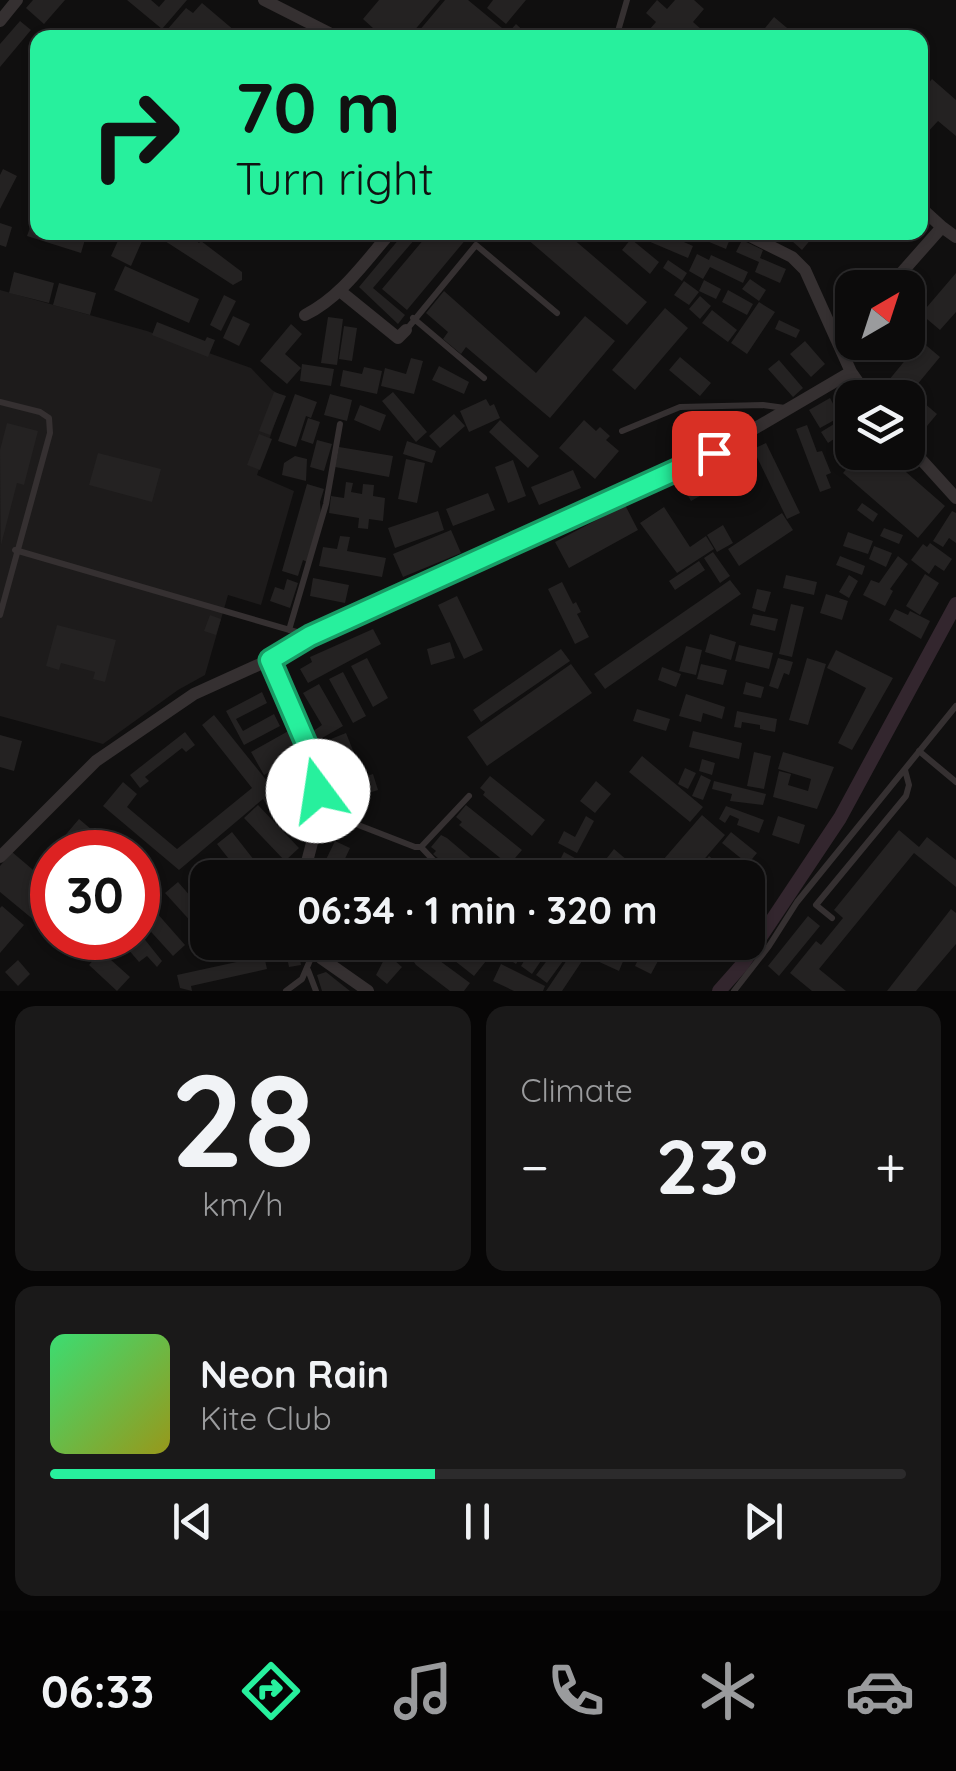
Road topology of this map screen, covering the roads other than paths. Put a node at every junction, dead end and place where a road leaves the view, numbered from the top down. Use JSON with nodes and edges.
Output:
{"nodes":[{"id":1,"x":17,"y":0,"type":"edge"},
{"id":2,"x":264,"y":0,"type":"edge"},
{"id":3,"x":627,"y":0,"type":"edge"},
{"id":4,"x":0,"y":21,"type":"edge"},
{"id":5,"x":323,"y":30,"type":"edge"},
{"id":6,"x":618,"y":30,"type":"edge"},
{"id":7,"x":928,"y":214,"type":"edge"},
{"id":8,"x":942,"y":227,"type":"junction"},
{"id":9,"x":956,"y":237,"type":"edge"},
{"id":10,"x":383,"y":240,"type":"edge"},
{"id":11,"x":757,"y":240,"type":"edge"},
{"id":12,"x":904,"y":270,"type":"edge"},
{"id":13,"x":340,"y":292,"type":"junction"},
{"id":14,"x":558,"y":314,"type":"dead end"},
{"id":15,"x":305,"y":316,"type":"dead end"},
{"id":16,"x":410,"y":324,"type":"junction"},
{"id":17,"x":835,"y":335,"type":"edge"},
{"id":18,"x":846,"y":360,"type":"edge"},
{"id":19,"x":851,"y":372,"type":"junction"},
{"id":20,"x":484,"y":378,"type":"dead end"},
{"id":21,"x":857,"y":380,"type":"edge"},
{"id":22,"x":0,"y":402,"type":"edge"},
{"id":23,"x":791,"y":409,"type":"junction"},
{"id":24,"x":340,"y":424,"type":"dead end"},
{"id":25,"x":622,"y":431,"type":"dead end"},
{"id":26,"x":925,"y":464,"type":"edge"},
{"id":27,"x":956,"y":498,"type":"edge"},
{"id":28,"x":15,"y":550,"type":"junction"},
{"id":29,"x":0,"y":614,"type":"edge"},
{"id":30,"x":288,"y":630,"type":"junction"},
{"id":31,"x":310,"y":636,"type":"junction"},
{"id":32,"x":270,"y":660,"type":"junction"},
{"id":33,"x":956,"y":706,"type":"edge"},
{"id":34,"x":308,"y":748,"type":"junction"},
{"id":35,"x":919,"y":751,"type":"junction"},
{"id":36,"x":904,"y":769,"type":"junction"},
{"id":37,"x":956,"y":782,"type":"edge"},
{"id":38,"x":469,"y":796,"type":"dead end"},
{"id":39,"x":421,"y":847,"type":"junction"},
{"id":40,"x":0,"y":857,"type":"edge"},
{"id":41,"x":307,"y":860,"type":"edge"},
{"id":42,"x":433,"y":860,"type":"edge"},
{"id":43,"x":832,"y":918,"type":"dead end"},
{"id":44,"x":309,"y":960,"type":"edge"},
{"id":45,"x":327,"y":960,"type":"edge"},
{"id":46,"x":308,"y":968,"type":"junction"},
{"id":47,"x":286,"y":991,"type":"edge"},
{"id":48,"x":316,"y":991,"type":"edge"},
{"id":49,"x":368,"y":991,"type":"edge"},
{"id":50,"x":734,"y":991,"type":"edge"}],
"edges":[{"from":1,"to":4,"type":"street"},
{"from":2,"to":5,"type":"street"},
{"from":3,"to":6,"type":"lane"},
{"from":7,"to":8,"type":"street"},
{"from":8,"to":9,"type":"street"},
{"from":8,"to":12,"type":"street"},
{"from":10,"to":13,"type":"street"},
{"from":11,"to":17,"type":"street"},
{"from":13,"to":15,"type":"street"},
{"from":13,"to":16,"type":"street"},
{"from":14,"to":16,"type":"lane"},
{"from":16,"to":20,"type":"lane"},
{"from":18,"to":19,"type":"street"},
{"from":19,"to":21,"type":"street"},
{"from":19,"to":23,"type":"street"},
{"from":22,"to":28,"type":"lane"},
{"from":23,"to":25,"type":"lane"},
{"from":23,"to":31,"type":"street"},
{"from":24,"to":30,"type":"lane"},
{"from":26,"to":27,"type":"street"},
{"from":28,"to":29,"type":"lane"},
{"from":28,"to":30,"type":"lane"},
{"from":30,"to":31,"type":"lane"},
{"from":31,"to":32,"type":"street"},
{"from":32,"to":34,"type":"street"},
{"from":32,"to":40,"type":"street"},
{"from":33,"to":35,"type":"lane"},
{"from":34,"to":39,"type":"lane"},
{"from":34,"to":41,"type":"street"},
{"from":35,"to":36,"type":"lane"},
{"from":35,"to":37,"type":"lane"},
{"from":36,"to":43,"type":"lane"},
{"from":36,"to":50,"type":"lane"},
{"from":38,"to":39,"type":"lane"},
{"from":39,"to":42,"type":"lane"},
{"from":44,"to":46,"type":"lane"},
{"from":45,"to":49,"type":"street"},
{"from":46,"to":47,"type":"lane"},
{"from":46,"to":48,"type":"lane"}]}
